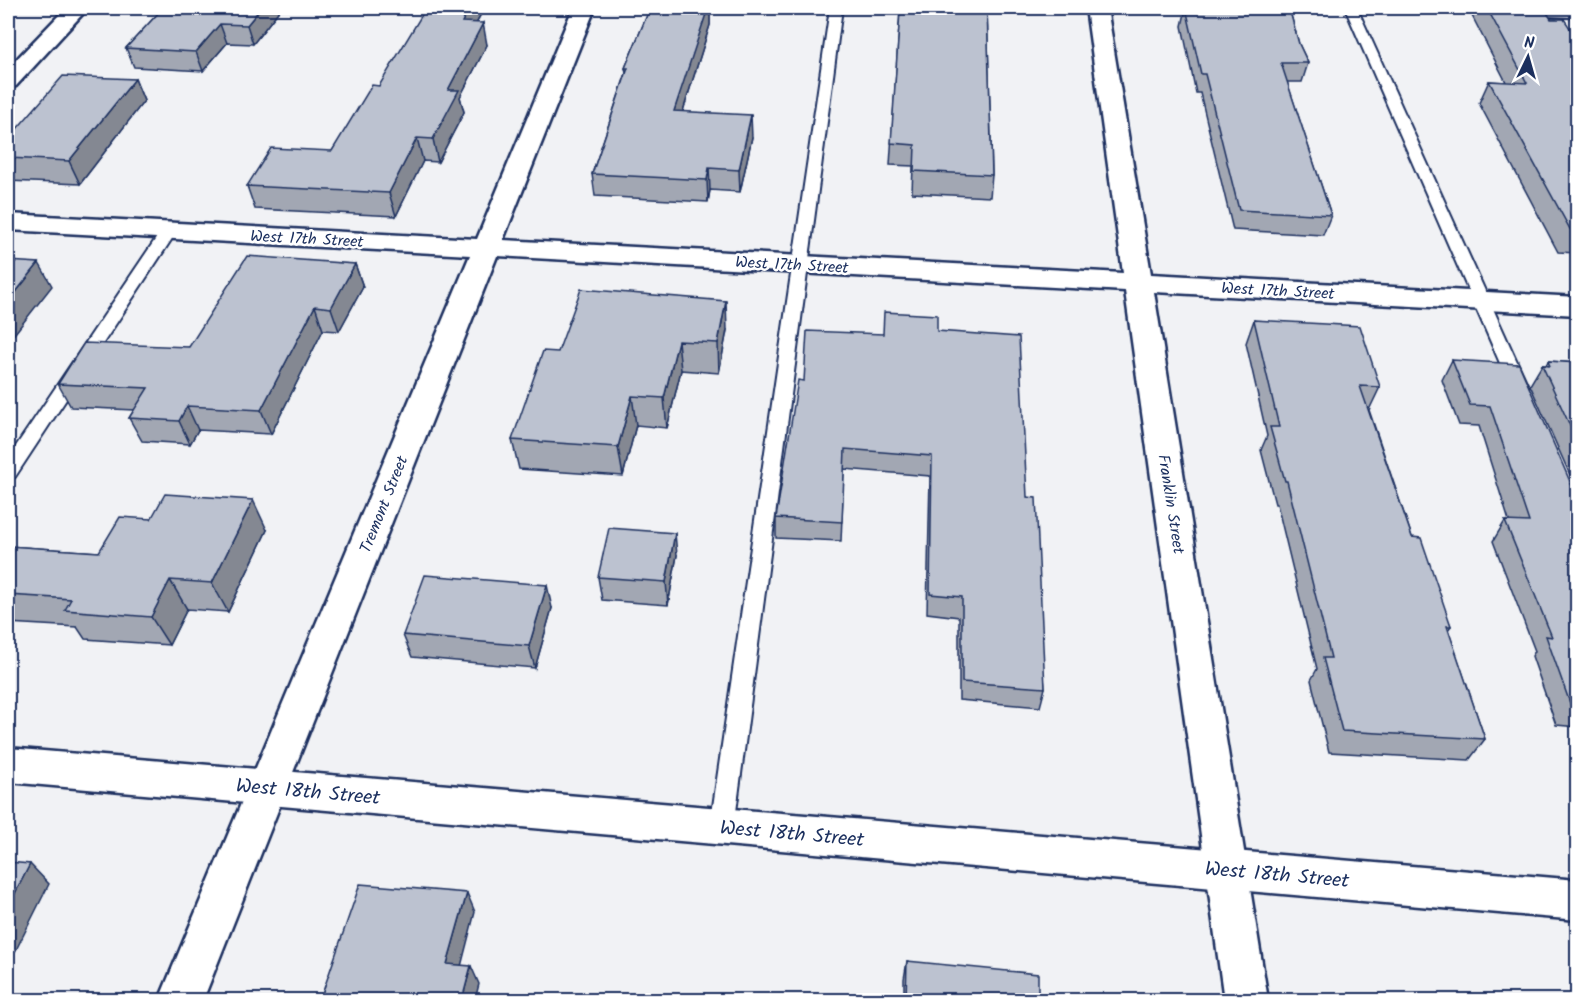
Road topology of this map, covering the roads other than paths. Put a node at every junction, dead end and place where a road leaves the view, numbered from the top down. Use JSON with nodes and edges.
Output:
{"nodes":[{"id":1,"x":77,"y":8,"type":"edge"},
{"id":2,"x":584,"y":8,"type":"edge"},
{"id":3,"x":836,"y":8,"type":"edge"},
{"id":4,"x":1097,"y":8,"type":"edge"},
{"id":5,"x":1351,"y":8,"type":"edge"},
{"id":6,"x":1499,"y":8,"type":"edge"},
{"id":7,"x":1578,"y":11,"type":"edge"},
{"id":8,"x":8,"y":81,"type":"edge"},
{"id":9,"x":8,"y":222,"type":"edge"},
{"id":10,"x":169,"y":231,"type":"junction"},
{"id":11,"x":487,"y":248,"type":"junction"},
{"id":12,"x":799,"y":265,"type":"junction"},
{"id":13,"x":1138,"y":283,"type":"junction"},
{"id":14,"x":1483,"y":301,"type":"junction"},
{"id":15,"x":1578,"y":306,"type":"edge"},
{"id":16,"x":1528,"y":407,"type":"edge"},
{"id":17,"x":8,"y":472,"type":"edge"},
{"id":18,"x":8,"y":765,"type":"edge"},
{"id":19,"x":268,"y":787,"type":"junction"},
{"id":20,"x":722,"y":827,"type":"junction"},
{"id":21,"x":1227,"y":870,"type":"junction"},
{"id":22,"x":1578,"y":900,"type":"edge"},
{"id":23,"x":181,"y":1000,"type":"edge"},
{"id":24,"x":1246,"y":1000,"type":"edge"}],
"edges":[{"from":1,"to":8,"type":"street"},
{"from":2,"to":11,"type":"street","name":"Tremont Street"},
{"from":3,"to":12,"type":"lane"},
{"from":4,"to":13,"type":"street","name":"Franklin Street"},
{"from":5,"to":14,"type":"lane"},
{"from":6,"to":7,"type":"street"},
{"from":9,"to":10,"type":"street","name":"West 17th Street"},
{"from":10,"to":11,"type":"street","name":"West 17th Street"},
{"from":10,"to":17,"type":"lane"},
{"from":11,"to":12,"type":"street","name":"West 17th Street"},
{"from":11,"to":19,"type":"street","name":"Tremont Street"},
{"from":12,"to":13,"type":"street","name":"West 17th Street"},
{"from":12,"to":20,"type":"lane"},
{"from":13,"to":14,"type":"street","name":"West 17th Street"},
{"from":13,"to":21,"type":"street","name":"Franklin Street"},
{"from":14,"to":15,"type":"street","name":"West 17th Street"},
{"from":14,"to":16,"type":"lane"},
{"from":18,"to":19,"type":"street","name":"West 18th Street"},
{"from":19,"to":20,"type":"street","name":"West 18th Street"},
{"from":19,"to":23,"type":"street","name":"Tremont Street"},
{"from":20,"to":21,"type":"street","name":"West 18th Street"},
{"from":21,"to":22,"type":"street","name":"West 18th Street"},
{"from":21,"to":24,"type":"street","name":"Franklin Street"}]}
